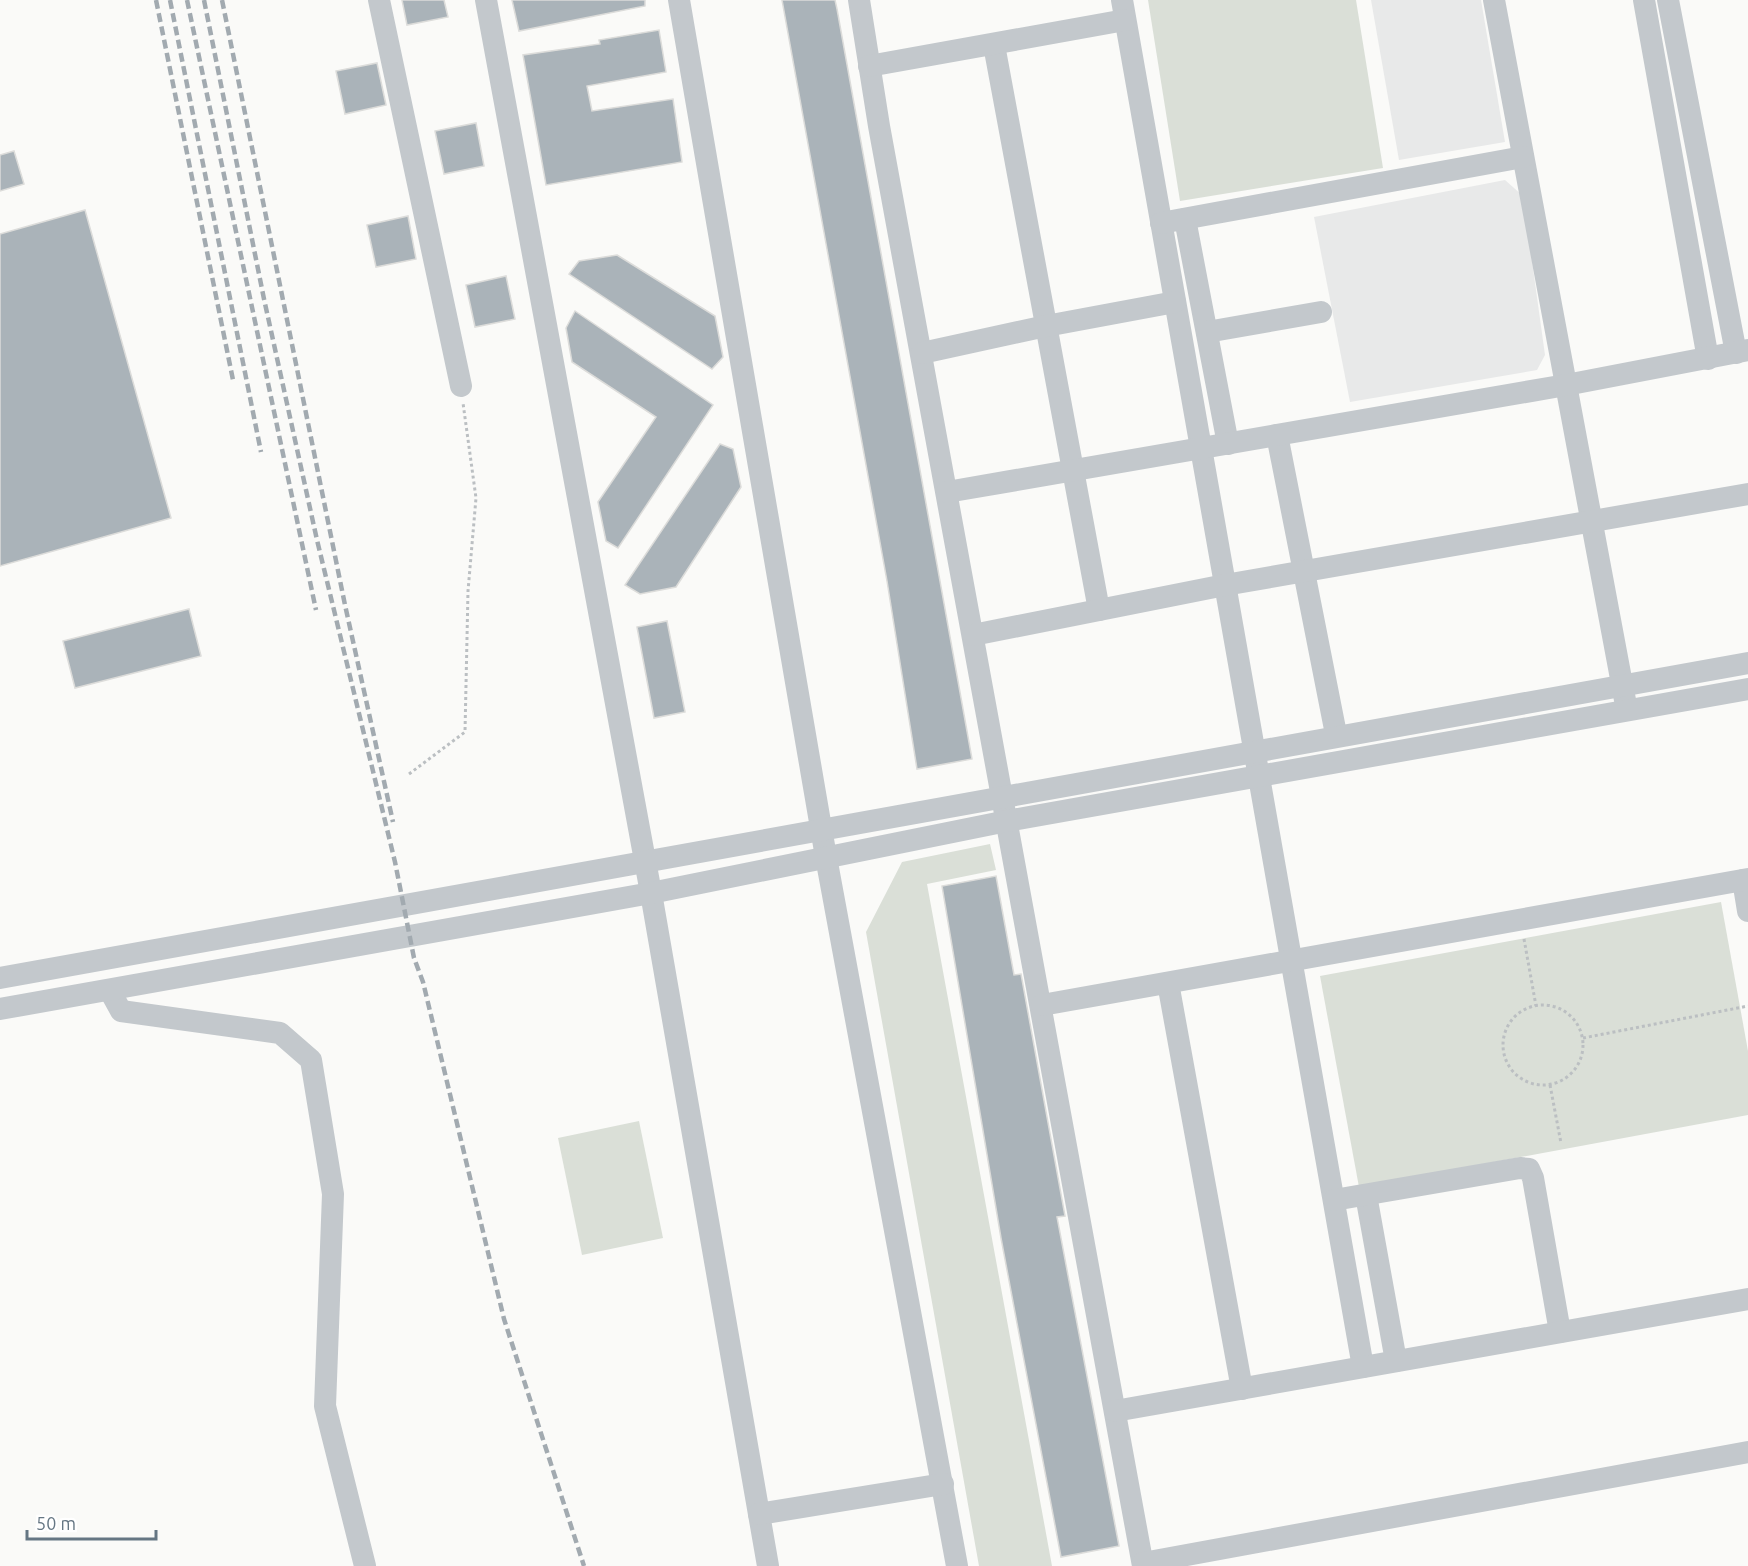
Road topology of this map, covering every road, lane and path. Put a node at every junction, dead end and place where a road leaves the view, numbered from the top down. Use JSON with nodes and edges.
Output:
{"nodes":[{"id":1,"x":379,"y":0,"type":"edge"},
{"id":2,"x":486,"y":0,"type":"edge"},
{"id":3,"x":679,"y":0,"type":"edge"},
{"id":4,"x":859,"y":0,"type":"edge"},
{"id":5,"x":1494,"y":0,"type":"edge"},
{"id":6,"x":1644,"y":0,"type":"edge"},
{"id":7,"x":1668,"y":0,"type":"edge"},
{"id":8,"x":1124,"y":10,"type":"edge"},
{"id":9,"x":994,"y":45,"type":"junction"},
{"id":10,"x":869,"y":66,"type":"junction"},
{"id":11,"x":1523,"y":157,"type":"junction"},
{"id":12,"x":1185,"y":219,"type":"junction"},
{"id":13,"x":1161,"y":223,"type":"junction"},
{"id":14,"x":1175,"y":302,"type":"junction"},
{"id":15,"x":1321,"y":312,"type":"dead end"},
{"id":16,"x":1046,"y":326,"type":"junction"},
{"id":17,"x":1207,"y":332,"type":"junction"},
{"id":18,"x":1742,"y":351,"type":"edge"},
{"id":19,"x":922,"y":353,"type":"junction"},
{"id":20,"x":1708,"y":358,"type":"junction"},
{"id":21,"x":1566,"y":385,"type":"junction"},
{"id":22,"x":461,"y":386,"type":"joint"},
{"id":23,"x":1277,"y":435,"type":"junction"},
{"id":24,"x":1228,"y":444,"type":"junction"},
{"id":25,"x":1201,"y":448,"type":"junction"},
{"id":26,"x":1073,"y":470,"type":"junction"},
{"id":27,"x":946,"y":492,"type":"junction"},
{"id":28,"x":1748,"y":494,"type":"edge"},
{"id":29,"x":1592,"y":521,"type":"junction"},
{"id":30,"x":1304,"y":572,"type":"junction"},
{"id":31,"x":1225,"y":585,"type":"junction"},
{"id":32,"x":1098,"y":610,"type":"junction"},
{"id":33,"x":973,"y":635,"type":"junction"},
{"id":34,"x":1748,"y":663,"type":"edge"},
{"id":35,"x":1622,"y":685,"type":"junction"},
{"id":36,"x":1748,"y":689,"type":"edge"},
{"id":37,"x":1627,"y":710,"type":"junction"},
{"id":38,"x":1335,"y":729,"type":"dead end"},
{"id":39,"x":1255,"y":752,"type":"junction"},
{"id":40,"x":409,"y":774,"type":"dead end"},
{"id":41,"x":1259,"y":776,"type":"junction"},
{"id":42,"x":1002,"y":796,"type":"junction"},
{"id":43,"x":1007,"y":821,"type":"junction"},
{"id":44,"x":822,"y":829,"type":"junction"},
{"id":45,"x":826,"y":857,"type":"junction"},
{"id":46,"x":645,"y":861,"type":"junction"},
{"id":47,"x":1745,"y":880,"type":"edge"},
{"id":48,"x":651,"y":893,"type":"junction"},
{"id":49,"x":1748,"y":911,"type":"edge"},
{"id":50,"x":1521,"y":920,"type":"junction"},
{"id":51,"x":1298,"y":960,"type":"junction"},
{"id":52,"x":0,"y":978,"type":"edge"},
{"id":53,"x":1168,"y":983,"type":"junction"},
{"id":54,"x":110,"y":991,"type":"junction"},
{"id":55,"x":1042,"y":1005,"type":"junction"},
{"id":56,"x":1536,"y":1006,"type":"junction"},
{"id":57,"x":1748,"y":1006,"type":"edge"},
{"id":58,"x":0,"y":1009,"type":"edge"},
{"id":59,"x":1583,"y":1038,"type":"junction"},
{"id":60,"x":1550,"y":1085,"type":"junction"},
{"id":61,"x":1562,"y":1143,"type":"dead end"},
{"id":62,"x":1349,"y":1197,"type":"junction"},
{"id":63,"x":1748,"y":1299,"type":"edge"},
{"id":64,"x":1560,"y":1332,"type":"junction"},
{"id":65,"x":1396,"y":1362,"type":"junction"},
{"id":66,"x":1363,"y":1367,"type":"junction"},
{"id":67,"x":1242,"y":1389,"type":"junction"},
{"id":68,"x":1115,"y":1411,"type":"junction"},
{"id":69,"x":1748,"y":1452,"type":"edge"},
{"id":70,"x":943,"y":1484,"type":"junction"},
{"id":71,"x":759,"y":1514,"type":"junction"},
{"id":72,"x":1143,"y":1564,"type":"edge"},
{"id":73,"x":365,"y":1566,"type":"edge"},
{"id":74,"x":768,"y":1566,"type":"edge"},
{"id":75,"x":957,"y":1566,"type":"edge"}],
"edges":[{"from":1,"to":22,"type":"street"},
{"from":2,"to":46,"type":"street"},
{"from":3,"to":44,"type":"street"},
{"from":4,"to":10,"type":"street"},
{"from":5,"to":11,"type":"street"},
{"from":6,"to":20,"type":"street"},
{"from":7,"to":18,"type":"street"},
{"from":8,"to":9,"type":"street"},
{"from":8,"to":13,"type":"street"},
{"from":9,"to":10,"type":"street"},
{"from":9,"to":16,"type":"street"},
{"from":10,"to":19,"type":"street"},
{"from":11,"to":12,"type":"street"},
{"from":11,"to":21,"type":"street"},
{"from":12,"to":13,"type":"street"},
{"from":12,"to":17,"type":"street"},
{"from":13,"to":14,"type":"street"},
{"from":14,"to":16,"type":"street"},
{"from":14,"to":25,"type":"street"},
{"from":15,"to":17,"type":"street"},
{"from":16,"to":19,"type":"street"},
{"from":16,"to":26,"type":"street"},
{"from":17,"to":24,"type":"street"},
{"from":18,"to":20,"type":"street"},
{"from":19,"to":27,"type":"street"},
{"from":20,"to":21,"type":"street"},
{"from":21,"to":23,"type":"street"},
{"from":21,"to":29,"type":"street"},
{"from":22,"to":40,"type":"path"},
{"from":23,"to":24,"type":"street"},
{"from":23,"to":30,"type":"street"},
{"from":24,"to":25,"type":"street"},
{"from":25,"to":26,"type":"street"},
{"from":25,"to":31,"type":"street"},
{"from":26,"to":27,"type":"street"},
{"from":26,"to":32,"type":"street"},
{"from":27,"to":33,"type":"street"},
{"from":28,"to":29,"type":"street"},
{"from":29,"to":30,"type":"street"},
{"from":29,"to":35,"type":"street"},
{"from":30,"to":31,"type":"street"},
{"from":30,"to":38,"type":"street"},
{"from":31,"to":32,"type":"street"},
{"from":31,"to":39,"type":"street"},
{"from":32,"to":33,"type":"street"},
{"from":33,"to":42,"type":"street"},
{"from":34,"to":35,"type":"street"},
{"from":35,"to":37,"type":"street"},
{"from":35,"to":39,"type":"street"},
{"from":36,"to":37,"type":"street"},
{"from":37,"to":41,"type":"street"},
{"from":39,"to":41,"type":"street"},
{"from":39,"to":42,"type":"street"},
{"from":41,"to":43,"type":"street"},
{"from":41,"to":51,"type":"street"},
{"from":42,"to":43,"type":"street"},
{"from":42,"to":44,"type":"street"},
{"from":43,"to":45,"type":"street"},
{"from":43,"to":55,"type":"street"},
{"from":44,"to":45,"type":"street"},
{"from":44,"to":46,"type":"street"},
{"from":45,"to":48,"type":"street"},
{"from":45,"to":70,"type":"street"},
{"from":46,"to":48,"type":"street"},
{"from":46,"to":52,"type":"street"},
{"from":47,"to":49,"type":"street"},
{"from":47,"to":50,"type":"street"},
{"from":48,"to":54,"type":"street"},
{"from":48,"to":71,"type":"street"},
{"from":50,"to":51,"type":"street"},
{"from":50,"to":56,"type":"path"},
{"from":51,"to":53,"type":"street"},
{"from":51,"to":62,"type":"street"},
{"from":53,"to":55,"type":"street"},
{"from":53,"to":67,"type":"street"},
{"from":54,"to":58,"type":"street"},
{"from":54,"to":73,"type":"street"},
{"from":55,"to":68,"type":"street"},
{"from":56,"to":59,"type":"path"},
{"from":56,"to":60,"type":"path"},
{"from":57,"to":59,"type":"path"},
{"from":59,"to":60,"type":"path"},
{"from":60,"to":61,"type":"path"},
{"from":62,"to":64,"type":"street"},
{"from":62,"to":65,"type":"street"},
{"from":62,"to":66,"type":"street"},
{"from":63,"to":64,"type":"street"},
{"from":64,"to":65,"type":"street"},
{"from":65,"to":66,"type":"street"},
{"from":66,"to":67,"type":"street"},
{"from":67,"to":68,"type":"street"},
{"from":68,"to":72,"type":"street"},
{"from":69,"to":72,"type":"street"},
{"from":70,"to":71,"type":"street"},
{"from":70,"to":75,"type":"street"},
{"from":71,"to":74,"type":"street"}]}
